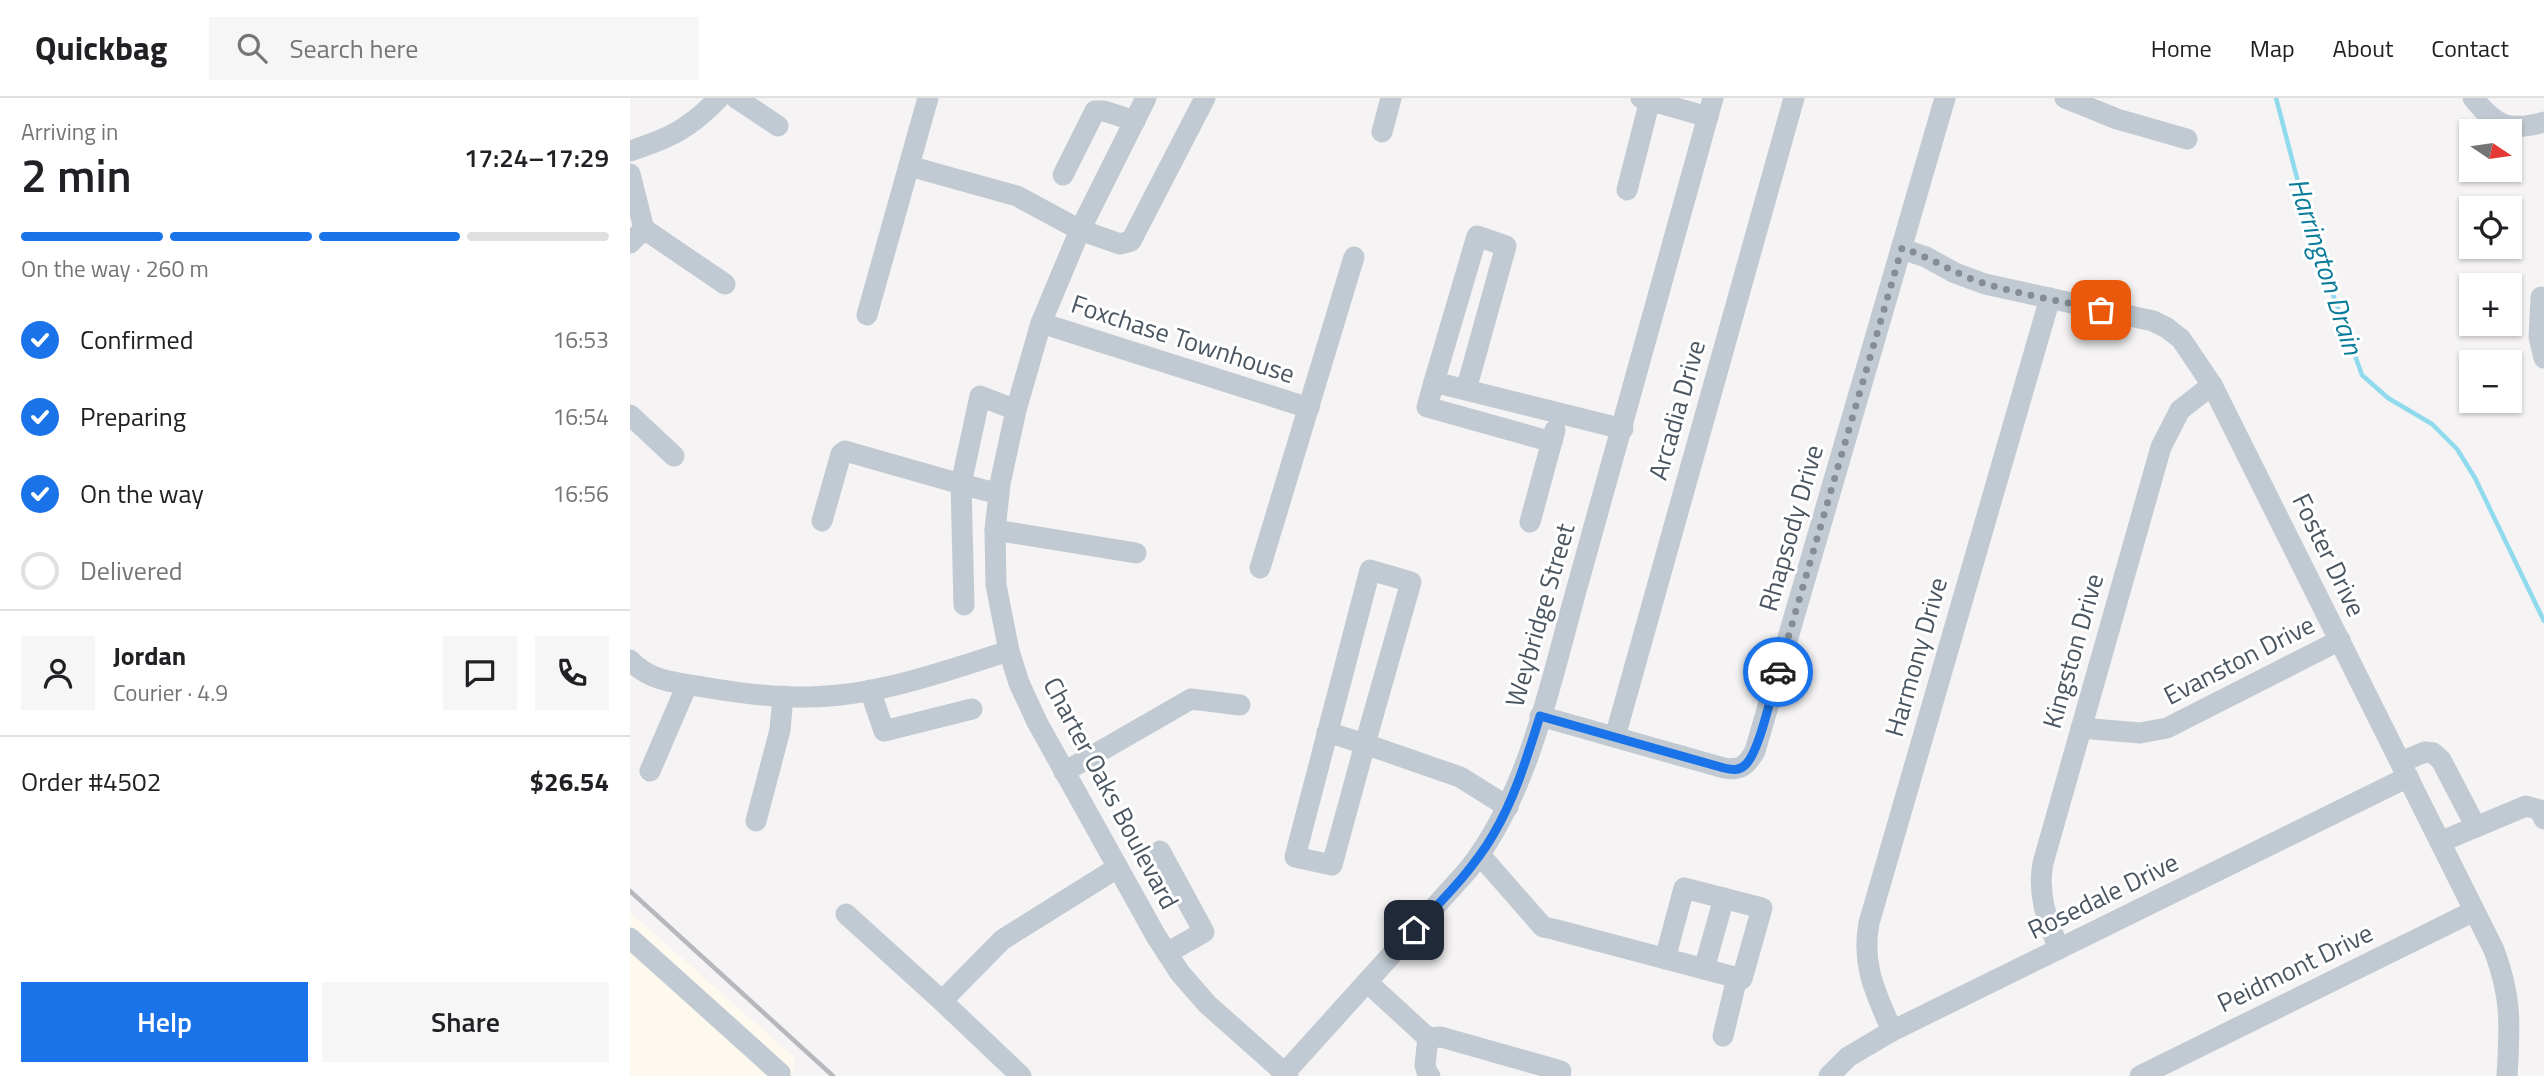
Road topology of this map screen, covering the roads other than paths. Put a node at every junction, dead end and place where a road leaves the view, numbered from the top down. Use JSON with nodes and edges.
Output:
{"nodes":[{"id":1,"x":736,"y":98,"type":"edge"},
{"id":2,"x":928,"y":98,"type":"edge"},
{"id":3,"x":1146,"y":98,"type":"edge"},
{"id":4,"x":1205,"y":98,"type":"edge"},
{"id":5,"x":1391,"y":98,"type":"edge"},
{"id":6,"x":1794,"y":98,"type":"edge"},
{"id":7,"x":1945,"y":98,"type":"edge"},
{"id":8,"x":2065,"y":98,"type":"edge"},
{"id":9,"x":2473,"y":98,"type":"edge"},
{"id":10,"x":1646,"y":99,"type":"edge"},
{"id":11,"x":709,"y":102,"type":"edge"},
{"id":12,"x":1711,"y":107,"type":"edge"},
{"id":13,"x":1135,"y":121,"type":"junction"},
{"id":14,"x":2544,"y":122,"type":"edge"},
{"id":15,"x":778,"y":126,"type":"dead end"},
{"id":16,"x":1382,"y":132,"type":"dead end"},
{"id":17,"x":2188,"y":139,"type":"dead end"},
{"id":18,"x":630,"y":151,"type":"edge"},
{"id":19,"x":909,"y":166,"type":"junction"},
{"id":20,"x":630,"y":173,"type":"edge"},
{"id":21,"x":1063,"y":175,"type":"dead end"},
{"id":22,"x":1627,"y":190,"type":"dead end"},
{"id":23,"x":1080,"y":230,"type":"junction"},
{"id":24,"x":637,"y":236,"type":"edge"},
{"id":25,"x":1902,"y":248,"type":"junction"},
{"id":26,"x":1354,"y":257,"type":"dead end"},
{"id":27,"x":725,"y":284,"type":"dead end"},
{"id":28,"x":2541,"y":297,"type":"dead end"},
{"id":29,"x":2050,"y":298,"type":"junction"},
{"id":30,"x":867,"y":315,"type":"dead end"},
{"id":31,"x":1041,"y":323,"type":"junction"},
{"id":32,"x":2544,"y":358,"type":"edge"},
{"id":33,"x":1434,"y":382,"type":"junction"},
{"id":34,"x":2212,"y":385,"type":"junction"},
{"id":35,"x":1466,"y":390,"type":"junction"},
{"id":36,"x":1309,"y":408,"type":"junction"},
{"id":37,"x":1016,"y":410,"type":"junction"},
{"id":38,"x":1559,"y":414,"type":"junction"},
{"id":39,"x":630,"y":415,"type":"edge"},
{"id":40,"x":1622,"y":429,"type":"junction"},
{"id":41,"x":1552,"y":442,"type":"junction"},
{"id":42,"x":674,"y":456,"type":"dead end"},
{"id":43,"x":961,"y":484,"type":"junction"},
{"id":44,"x":999,"y":494,"type":"junction"},
{"id":45,"x":822,"y":521,"type":"dead end"},
{"id":46,"x":1530,"y":522,"type":"dead end"},
{"id":47,"x":995,"y":530,"type":"junction"},
{"id":48,"x":1136,"y":553,"type":"dead end"},
{"id":49,"x":1260,"y":568,"type":"dead end"},
{"id":50,"x":964,"y":605,"type":"dead end"},
{"id":51,"x":2340,"y":640,"type":"junction"},
{"id":52,"x":1009,"y":651,"type":"junction"},
{"id":53,"x":630,"y":660,"type":"edge"},
{"id":54,"x":687,"y":685,"type":"junction"},
{"id":55,"x":870,"y":690,"type":"junction"},
{"id":56,"x":783,"y":696,"type":"junction"},
{"id":57,"x":1240,"y":705,"type":"dead end"},
{"id":58,"x":972,"y":709,"type":"dead end"},
{"id":59,"x":1540,"y":716,"type":"junction"},
{"id":60,"x":2081,"y":728,"type":"junction"},
{"id":61,"x":1327,"y":732,"type":"junction"},
{"id":62,"x":1615,"y":737,"type":"junction"},
{"id":63,"x":1365,"y":744,"type":"junction"},
{"id":64,"x":2404,"y":770,"type":"junction"},
{"id":65,"x":650,"y":771,"type":"dead end"},
{"id":66,"x":1064,"y":772,"type":"junction"},
{"id":67,"x":1508,"y":807,"type":"junction"},
{"id":68,"x":2544,"y":819,"type":"edge"},
{"id":69,"x":756,"y":821,"type":"dead end"},
{"id":70,"x":2476,"y":827,"type":"junction"},
{"id":71,"x":2440,"y":842,"type":"junction"},
{"id":72,"x":1160,"y":851,"type":"dead end"},
{"id":73,"x":1480,"y":855,"type":"junction"},
{"id":74,"x":1117,"y":868,"type":"junction"},
{"id":75,"x":1724,"y":898,"type":"junction"},
{"id":76,"x":2474,"y":911,"type":"junction"},
{"id":77,"x":846,"y":914,"type":"dead end"},
{"id":78,"x":630,"y":938,"type":"edge"},
{"id":79,"x":2059,"y":949,"type":"junction"},
{"id":80,"x":1167,"y":953,"type":"junction"},
{"id":81,"x":1665,"y":959,"type":"junction"},
{"id":82,"x":1704,"y":969,"type":"junction"},
{"id":83,"x":1737,"y":978,"type":"junction"},
{"id":84,"x":1367,"y":982,"type":"junction"},
{"id":85,"x":942,"y":1001,"type":"junction"},
{"id":86,"x":1892,"y":1031,"type":"junction"},
{"id":87,"x":1723,"y":1036,"type":"dead end"},
{"id":88,"x":1429,"y":1038,"type":"junction"},
{"id":89,"x":1285,"y":1075,"type":"edge"},
{"id":90,"x":779,"y":1076,"type":"edge"},
{"id":91,"x":1021,"y":1076,"type":"edge"},
{"id":92,"x":1430,"y":1076,"type":"edge"},
{"id":93,"x":1560,"y":1076,"type":"edge"},
{"id":94,"x":1829,"y":1076,"type":"edge"},
{"id":95,"x":2140,"y":1076,"type":"edge"},
{"id":96,"x":2507,"y":1076,"type":"edge"}],
"edges":[{"from":1,"to":15,"type":"street"},
{"from":2,"to":19,"type":"street"},
{"from":3,"to":13,"type":"street","name":"Charter Oaks Boulevard"},
{"from":4,"to":23,"type":"street"},
{"from":5,"to":16,"type":"street"},
{"from":6,"to":62,"type":"street","name":"Arcadia Drive"},
{"from":7,"to":25,"type":"street","name":"Rhapsody Drive"},
{"from":8,"to":17,"type":"street"},
{"from":9,"to":14,"type":"street"},
{"from":10,"to":12,"type":"street"},
{"from":10,"to":22,"type":"street"},
{"from":11,"to":18,"type":"street"},
{"from":12,"to":40,"type":"street","name":"Weybridge Street"},
{"from":13,"to":21,"type":"street"},
{"from":13,"to":23,"type":"street","name":"Charter Oaks Boulevard"},
{"from":19,"to":23,"type":"street"},
{"from":19,"to":30,"type":"street"},
{"from":20,"to":24,"type":"street"},
{"from":23,"to":31,"type":"street","name":"Charter Oaks Boulevard"},
{"from":24,"to":27,"type":"street"},
{"from":25,"to":29,"type":"street","name":"Foster Drive"},
{"from":25,"to":62,"type":"street","name":"Rhapsody Drive"},
{"from":26,"to":36,"type":"street","name":"Foxchase Townhouse"},
{"from":28,"to":32,"type":"street"},
{"from":29,"to":34,"type":"street","name":"Foster Drive"},
{"from":29,"to":86,"type":"street","name":"Harmony Drive"},
{"from":31,"to":36,"type":"street","name":"Foxchase Townhouse"},
{"from":31,"to":37,"type":"street","name":"Charter Oaks Boulevard"},
{"from":33,"to":35,"type":"street"},
{"from":33,"to":35,"type":"street"},
{"from":33,"to":41,"type":"street"},
{"from":34,"to":51,"type":"street","name":"Foster Drive"},
{"from":34,"to":60,"type":"street","name":"Kingston Drive"},
{"from":35,"to":38,"type":"street"},
{"from":36,"to":49,"type":"street","name":"Foxchase Townhouse"},
{"from":37,"to":43,"type":"street"},
{"from":37,"to":44,"type":"street","name":"Charter Oaks Boulevard"},
{"from":38,"to":40,"type":"street"},
{"from":38,"to":41,"type":"street"},
{"from":39,"to":42,"type":"street"},
{"from":40,"to":59,"type":"street","name":"Weybridge Street"},
{"from":41,"to":46,"type":"street"},
{"from":43,"to":44,"type":"street"},
{"from":43,"to":45,"type":"street"},
{"from":43,"to":50,"type":"street"},
{"from":44,"to":47,"type":"street","name":"Charter Oaks Boulevard"},
{"from":47,"to":48,"type":"street"},
{"from":47,"to":52,"type":"street","name":"Charter Oaks Boulevard"},
{"from":51,"to":60,"type":"street","name":"Evanston Drive"},
{"from":51,"to":64,"type":"street","name":"Foster Drive"},
{"from":52,"to":55,"type":"street"},
{"from":52,"to":66,"type":"street","name":"Charter Oaks Boulevard"},
{"from":53,"to":54,"type":"street"},
{"from":54,"to":56,"type":"street"},
{"from":54,"to":65,"type":"street"},
{"from":55,"to":56,"type":"street"},
{"from":55,"to":58,"type":"street"},
{"from":56,"to":69,"type":"street"},
{"from":57,"to":66,"type":"street"},
{"from":59,"to":62,"type":"street","name":"Rhapsody Drive"},
{"from":59,"to":67,"type":"street","name":"Weybridge Street"},
{"from":60,"to":79,"type":"street","name":"Kingston Drive"},
{"from":61,"to":63,"type":"street"},
{"from":61,"to":63,"type":"street"},
{"from":61,"to":63,"type":"street"},
{"from":63,"to":67,"type":"street"},
{"from":64,"to":70,"type":"street","name":"Rosedale Drive"},
{"from":64,"to":71,"type":"street","name":"Foster Drive"},
{"from":64,"to":79,"type":"street","name":"Rosedale Drive"},
{"from":66,"to":74,"type":"street","name":"Charter Oaks Boulevard"},
{"from":67,"to":73,"type":"street","name":"Weybridge Street"},
{"from":68,"to":70,"type":"street"},
{"from":70,"to":71,"type":"street"},
{"from":71,"to":76,"type":"street","name":"Foster Drive"},
{"from":72,"to":80,"type":"street"},
{"from":73,"to":81,"type":"street"},
{"from":73,"to":84,"type":"street","name":"Weybridge Street"},
{"from":74,"to":80,"type":"street","name":"Charter Oaks Boulevard"},
{"from":74,"to":85,"type":"street"},
{"from":75,"to":81,"type":"street"},
{"from":75,"to":82,"type":"street"},
{"from":75,"to":83,"type":"street"},
{"from":76,"to":95,"type":"street","name":"Peidmont Drive"},
{"from":76,"to":96,"type":"street","name":"Foster Drive"},
{"from":77,"to":85,"type":"street"},
{"from":78,"to":90,"type":"street"},
{"from":79,"to":86,"type":"street","name":"Rosedale Drive"},
{"from":80,"to":89,"type":"street","name":"Charter Oaks Boulevard"},
{"from":81,"to":82,"type":"street"},
{"from":82,"to":83,"type":"street"},
{"from":83,"to":87,"type":"street"},
{"from":84,"to":88,"type":"street"},
{"from":84,"to":89,"type":"street","name":"Weybridge Street"},
{"from":85,"to":91,"type":"street"},
{"from":86,"to":94,"type":"street","name":"Rosedale Drive"},
{"from":88,"to":92,"type":"street"},
{"from":88,"to":93,"type":"street"}]}
